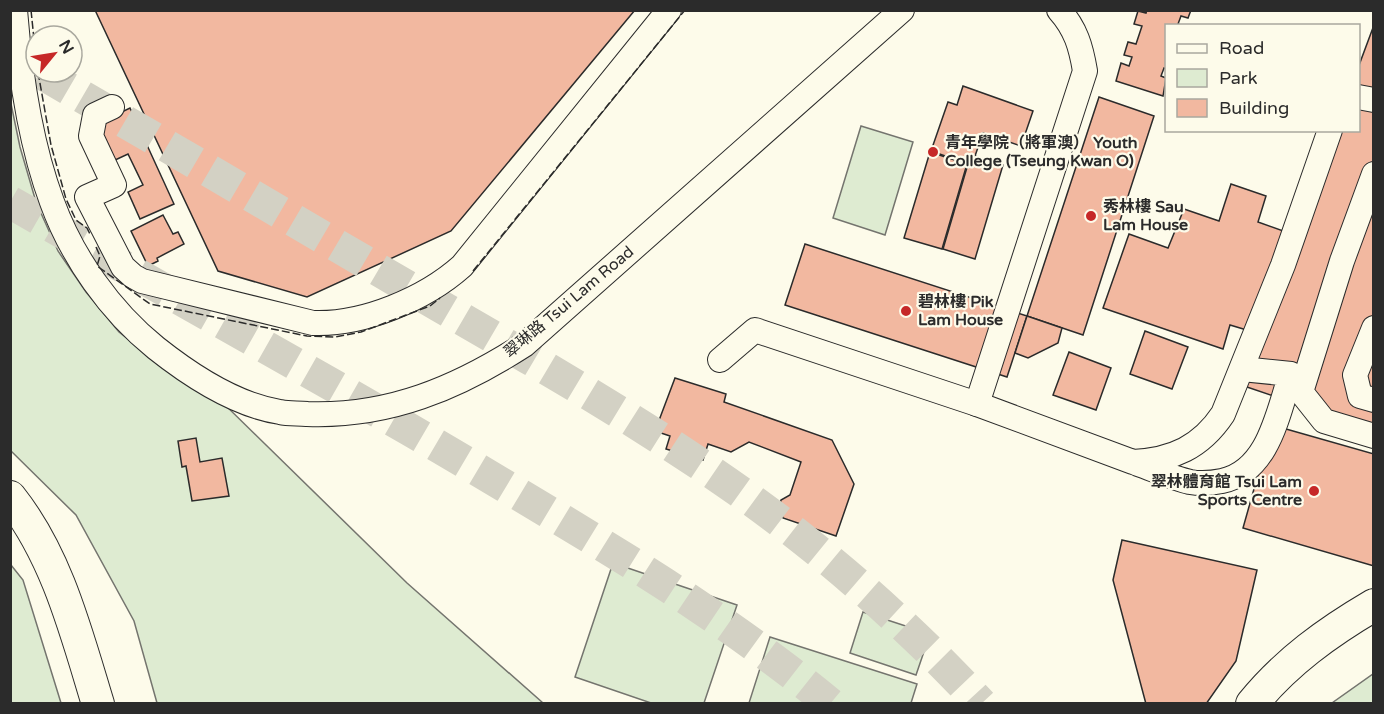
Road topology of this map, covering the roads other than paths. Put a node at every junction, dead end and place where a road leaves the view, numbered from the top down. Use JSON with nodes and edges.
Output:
{"nodes":[{"id":1,"x":15,"y":10,"type":"edge"},
{"id":2,"x":669,"y":10,"type":"edge"},
{"id":3,"x":902,"y":10,"type":"edge"},
{"id":4,"x":1059,"y":10,"type":"edge"},
{"id":5,"x":112,"y":107,"type":"dead end"},
{"id":6,"x":1329,"y":132,"type":"edge"},
{"id":7,"x":1374,"y":174,"type":"edge"},
{"id":8,"x":107,"y":235,"type":"junction"},
{"id":9,"x":75,"y":251,"type":"junction"},
{"id":10,"x":1374,"y":328,"type":"edge"},
{"id":11,"x":720,"y":360,"type":"dead end"},
{"id":12,"x":1242,"y":369,"type":"junction"},
{"id":13,"x":1374,"y":400,"type":"edge"},
{"id":14,"x":977,"y":404,"type":"junction"},
{"id":15,"x":1374,"y":436,"type":"edge"},
{"id":16,"x":1133,"y":462,"type":"junction"},
{"id":17,"x":10,"y":496,"type":"edge"},
{"id":18,"x":1374,"y":605,"type":"edge"},
{"id":19,"x":98,"y":704,"type":"edge"},
{"id":20,"x":1252,"y":704,"type":"edge"}],
"edges":[{"from":1,"to":9,"type":"street","name":"翠琳路 Tsui Lam Road"},
{"from":2,"to":8,"type":"street"},
{"from":3,"to":9,"type":"street","name":"翠琳路 Tsui Lam Road"},
{"from":4,"to":14,"type":"street"},
{"from":5,"to":8,"type":"street"},
{"from":6,"to":12,"type":"street"},
{"from":7,"to":15,"type":"street"},
{"from":8,"to":9,"type":"street"},
{"from":10,"to":13,"type":"street"},
{"from":11,"to":14,"type":"street"},
{"from":12,"to":16,"type":"street"},
{"from":12,"to":16,"type":"street"},
{"from":14,"to":16,"type":"street"},
{"from":17,"to":19,"type":"main road"},
{"from":18,"to":20,"type":"main road"}]}
